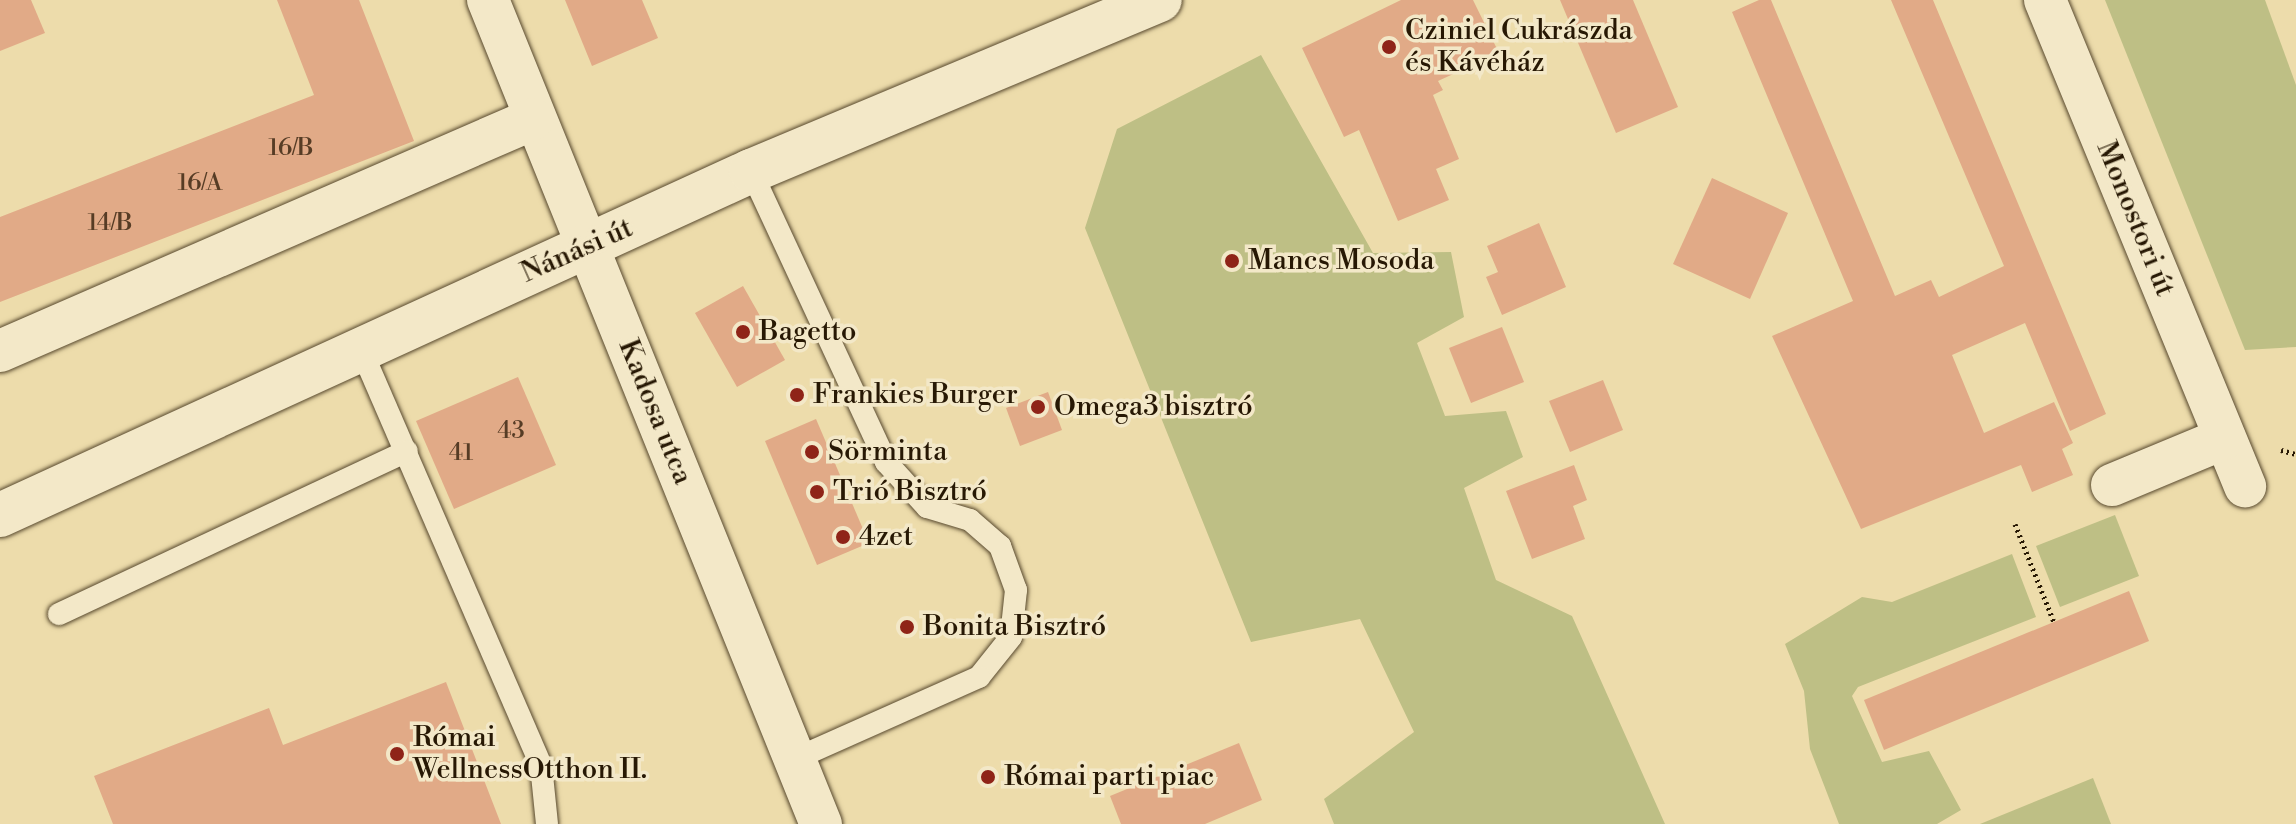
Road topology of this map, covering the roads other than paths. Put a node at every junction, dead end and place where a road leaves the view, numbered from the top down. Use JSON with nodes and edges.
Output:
{"nodes":[{"id":1,"x":488,"y":0,"type":"edge"},
{"id":2,"x":1160,"y":0,"type":"edge"},
{"id":3,"x":2045,"y":0,"type":"edge"},
{"id":4,"x":533,"y":119,"type":"junction"},
{"id":5,"x":751,"y":171,"type":"junction"},
{"id":6,"x":588,"y":247,"type":"junction"},
{"id":7,"x":360,"y":347,"type":"junction"},
{"id":8,"x":0,"y":351,"type":"edge"},
{"id":9,"x":2225,"y":438,"type":"junction"},
{"id":10,"x":407,"y":451,"type":"junction"},
{"id":11,"x":2112,"y":485,"type":"dead end"},
{"id":12,"x":2245,"y":486,"type":"dead end"},
{"id":13,"x":0,"y":515,"type":"edge"},
{"id":14,"x":59,"y":614,"type":"dead end"},
{"id":15,"x":795,"y":759,"type":"junction"},
{"id":16,"x":547,"y":824,"type":"edge"},
{"id":17,"x":821,"y":824,"type":"edge"}],
"edges":[{"from":1,"to":4,"type":"street","name":"Kadosa utca"},
{"from":2,"to":5,"type":"street","name":"Nánási út"},
{"from":3,"to":9,"type":"street","name":"Monostori út"},
{"from":4,"to":6,"type":"street","name":"Kadosa utca"},
{"from":4,"to":8,"type":"street"},
{"from":5,"to":6,"type":"street","name":"Nánási út"},
{"from":5,"to":15,"type":"lane"},
{"from":6,"to":7,"type":"street","name":"Nánási út"},
{"from":6,"to":15,"type":"street","name":"Kadosa utca"},
{"from":7,"to":10,"type":"lane"},
{"from":7,"to":13,"type":"street","name":"Nánási út"},
{"from":9,"to":11,"type":"street"},
{"from":9,"to":12,"type":"street","name":"Monostori út"},
{"from":10,"to":14,"type":"lane"},
{"from":10,"to":16,"type":"lane"},
{"from":15,"to":17,"type":"street","name":"Kadosa utca"}]}
